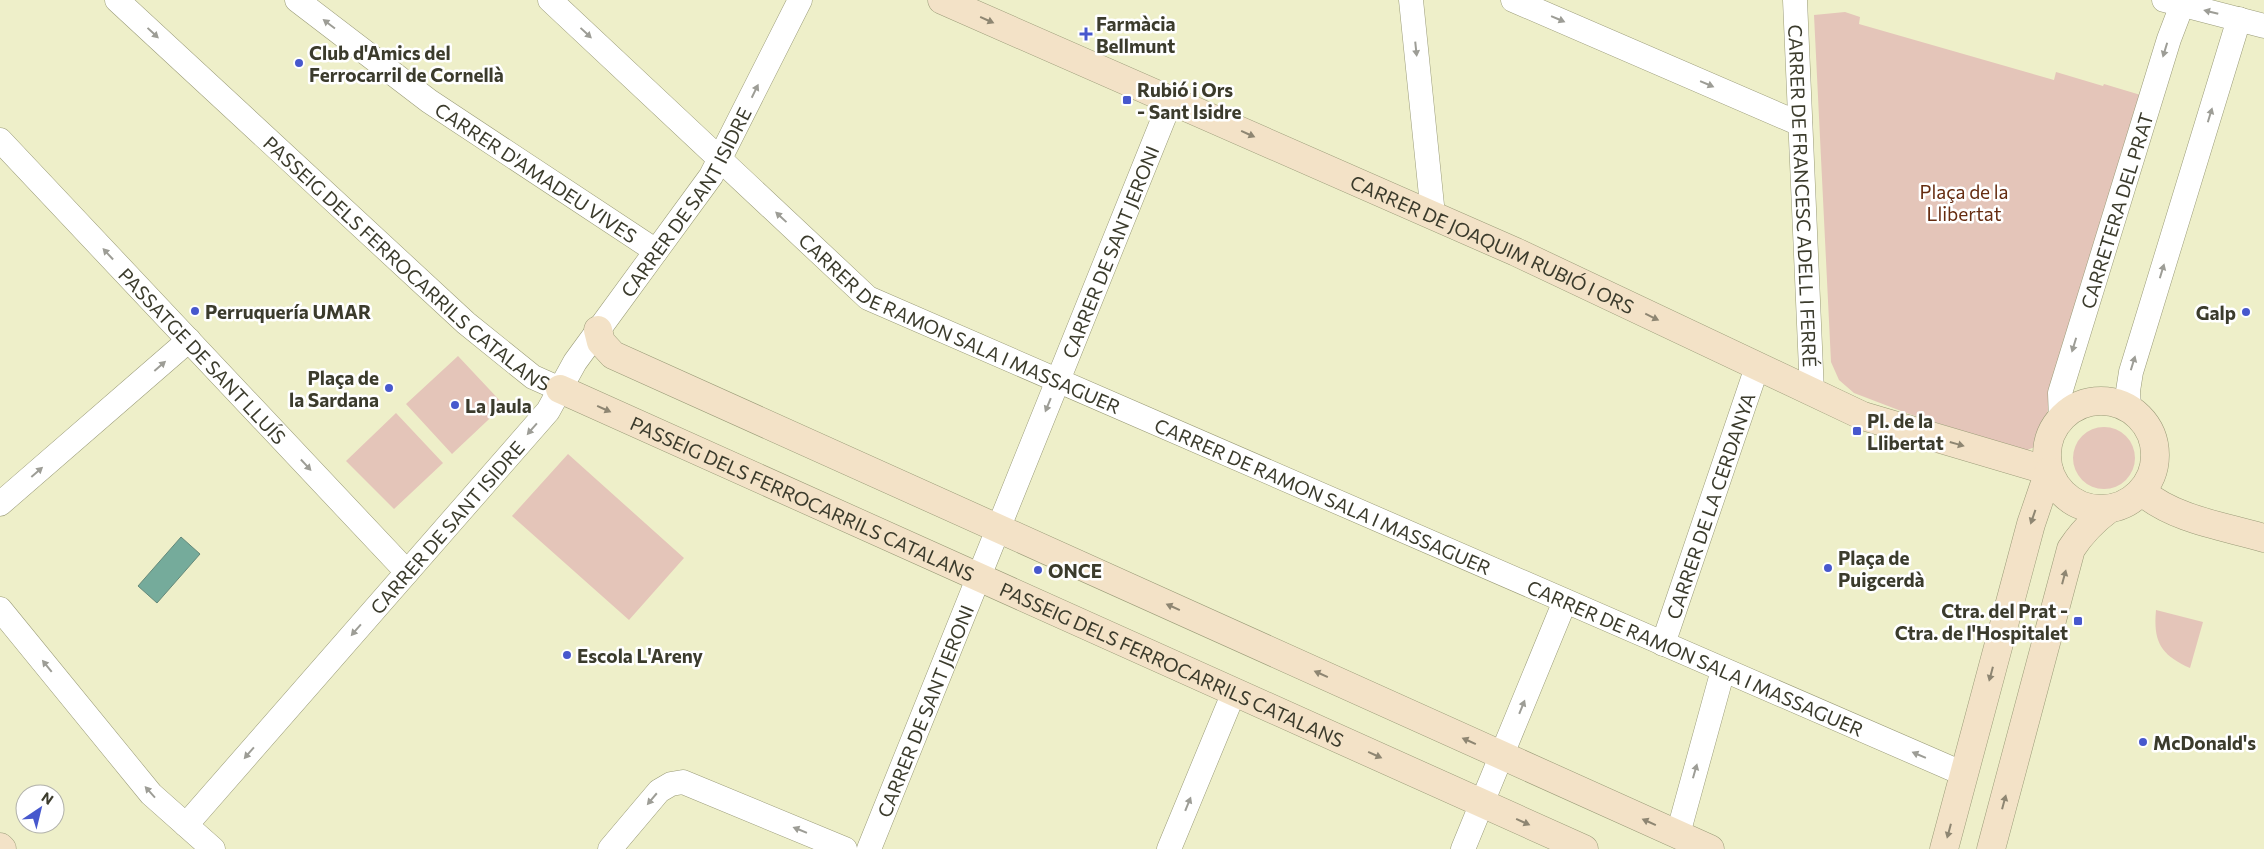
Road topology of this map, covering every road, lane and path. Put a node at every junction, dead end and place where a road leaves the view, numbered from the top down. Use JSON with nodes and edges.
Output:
{"nodes":[{"id":1,"x":117,"y":0,"type":"edge"},
{"id":2,"x":297,"y":0,"type":"edge"},
{"id":3,"x":550,"y":0,"type":"edge"},
{"id":4,"x":800,"y":0,"type":"edge"},
{"id":5,"x":942,"y":0,"type":"edge"},
{"id":6,"x":1411,"y":0,"type":"edge"},
{"id":7,"x":1513,"y":0,"type":"edge"},
{"id":8,"x":1795,"y":0,"type":"edge"},
{"id":9,"x":2173,"y":2,"type":"edge"},
{"id":10,"x":2239,"y":19,"type":"junction"},
{"id":11,"x":2264,"y":26,"type":"edge"},
{"id":12,"x":1171,"y":100,"type":"junction"},
{"id":13,"x":1800,"y":124,"type":"junction"},
{"id":14,"x":0,"y":140,"type":"edge"},
{"id":15,"x":720,"y":159,"type":"junction"},
{"id":16,"x":1432,"y":216,"type":"junction"},
{"id":17,"x":656,"y":251,"type":"junction"},
{"id":18,"x":598,"y":330,"type":"junction"},
{"id":19,"x":189,"y":340,"type":"junction"},
{"id":20,"x":1757,"y":367,"type":"junction"},
{"id":21,"x":1058,"y":381,"type":"junction"},
{"id":22,"x":560,"y":389,"type":"junction"},
{"id":23,"x":1812,"y":393,"type":"junction"},
{"id":24,"x":2130,"y":410,"type":"junction"},
{"id":25,"x":2061,"y":420,"type":"junction"},
{"id":26,"x":2050,"y":471,"type":"junction"},
{"id":27,"x":2142,"y":492,"type":"junction"},
{"id":28,"x":0,"y":504,"type":"edge"},
{"id":29,"x":2109,"y":508,"type":"junction"},
{"id":30,"x":998,"y":528,"type":"junction"},
{"id":31,"x":2264,"y":538,"type":"edge"},
{"id":32,"x":406,"y":572,"type":"junction"},
{"id":33,"x":978,"y":577,"type":"junction"},
{"id":34,"x":1565,"y":601,"type":"junction"},
{"id":35,"x":0,"y":609,"type":"edge"},
{"id":36,"x":1663,"y":644,"type":"junction"},
{"id":37,"x":1723,"y":670,"type":"junction"},
{"id":38,"x":1234,"y":692,"type":"junction"},
{"id":39,"x":1502,"y":755,"type":"junction"},
{"id":40,"x":1964,"y":774,"type":"junction"},
{"id":41,"x":1482,"y":803,"type":"junction"},
{"id":42,"x":186,"y":825,"type":"junction"},
{"id":43,"x":1678,"y":834,"type":"junction"},
{"id":44,"x":213,"y":849,"type":"edge"},
{"id":45,"x":610,"y":849,"type":"edge"},
{"id":46,"x":845,"y":849,"type":"edge"},
{"id":47,"x":869,"y":849,"type":"edge"},
{"id":48,"x":1169,"y":849,"type":"edge"},
{"id":49,"x":1463,"y":849,"type":"edge"},
{"id":50,"x":1584,"y":849,"type":"edge"},
{"id":51,"x":1710,"y":849,"type":"edge"},
{"id":52,"x":1944,"y":849,"type":"edge"},
{"id":53,"x":1992,"y":849,"type":"edge"}],
"edges":[{"from":1,"to":22,"type":"street","name":"PASSEIG DELS FERROCARRILS CATALANS","one_way":true},
{"from":17,"to":2,"type":"street","name":"CARRER D'AMADEU VIVES","one_way":true},
{"from":3,"to":15,"type":"street","name":"CARRER DE RAMON SALA I MASSAGUER","one_way":true},
{"from":15,"to":4,"type":"street","name":"CARRER DE SANT ISIDRE","one_way":true},
{"from":5,"to":12,"type":"street","name":"CARRER DE JOAQUIM RUBIÓ I ORS","one_way":true},
{"from":6,"to":16,"type":"street","one_way":true},
{"from":7,"to":13,"type":"street","one_way":true},
{"from":8,"to":13,"type":"street","name":"CARRER DE FRANCESC ADELL I FERRÉ"},
{"from":10,"to":9,"type":"street","one_way":true},
{"from":9,"to":25,"type":"street","name":"CARRETERA DEL PRAT","one_way":true},
{"from":10,"to":11,"type":"street"},
{"from":24,"to":10,"type":"street","one_way":true},
{"from":12,"to":16,"type":"street","name":"CARRER DE JOAQUIM RUBIÓ I ORS","one_way":true},
{"from":12,"to":21,"type":"street","name":"CARRER DE SANT JERONI"},
{"from":13,"to":23,"type":"street","name":"CARRER DE FRANCESC ADELL I FERRÉ"},
{"from":19,"to":14,"type":"street","name":"PASSATGE DE SANT LLUÍS","one_way":true},
{"from":15,"to":17,"type":"street","name":"CARRER DE SANT ISIDRE"},
{"from":21,"to":15,"type":"street","name":"CARRER DE RAMON SALA I MASSAGUER","one_way":true},
{"from":16,"to":20,"type":"street","name":"CARRER DE JOAQUIM RUBIÓ I ORS","one_way":true},
{"from":17,"to":18,"type":"street","name":"CARRER DE SANT ISIDRE"},
{"from":18,"to":22,"type":"street","name":"CARRER DE SANT ISIDRE"},
{"from":18,"to":30,"type":"street"},
{"from":28,"to":19,"type":"street","one_way":true},
{"from":19,"to":32,"type":"street","name":"PASSATGE DE SANT LLUÍS","one_way":true},
{"from":20,"to":23,"type":"street","name":"CARRER DE JOAQUIM RUBIÓ I ORS"},
{"from":20,"to":36,"type":"street","name":"CARRER DE LA CERDANYA"},
{"from":21,"to":30,"type":"street","name":"CARRER DE SANT JERONI","one_way":true},
{"from":21,"to":34,"type":"street","name":"CARRER DE RAMON SALA I MASSAGUER"},
{"from":22,"to":32,"type":"street","name":"CARRER DE SANT ISIDRE","one_way":true},
{"from":22,"to":33,"type":"street","name":"PASSEIG DELS FERROCARRILS CATALANS","one_way":true},
{"from":23,"to":26,"type":"street","name":"CARRER DE JOAQUIM RUBIÓ I ORS","one_way":true},
{"from":24,"to":25,"type":"street"},
{"from":24,"to":27,"type":"street"},
{"from":25,"to":26,"type":"street"},
{"from":26,"to":29,"type":"street"},
{"from":26,"to":40,"type":"street","one_way":true},
{"from":27,"to":29,"type":"street"},
{"from":27,"to":31,"type":"street"},
{"from":53,"to":29,"type":"street","one_way":true},
{"from":30,"to":33,"type":"street","name":"CARRER DE SANT JERONI"},
{"from":39,"to":30,"type":"street","one_way":true},
{"from":32,"to":42,"type":"street","name":"CARRER DE SANT ISIDRE","one_way":true},
{"from":33,"to":38,"type":"street","name":"PASSEIG DELS FERROCARRILS CATALANS"},
{"from":33,"to":47,"type":"street","name":"CARRER DE SANT JERONI"},
{"from":34,"to":36,"type":"street","name":"CARRER DE RAMON SALA I MASSAGUER"},
{"from":39,"to":34,"type":"street","one_way":true},
{"from":42,"to":35,"type":"street","one_way":true},
{"from":36,"to":37,"type":"street","name":"CARRER DE RAMON SALA I MASSAGUER"},
{"from":40,"to":37,"type":"street","name":"CARRER DE RAMON SALA I MASSAGUER","one_way":true},
{"from":43,"to":37,"type":"street","one_way":true},
{"from":38,"to":41,"type":"street","name":"PASSEIG DELS FERROCARRILS CATALANS","one_way":true},
{"from":48,"to":38,"type":"street","one_way":true},
{"from":39,"to":41,"type":"street"},
{"from":43,"to":39,"type":"street","one_way":true},
{"from":40,"to":52,"type":"street","one_way":true},
{"from":41,"to":49,"type":"street"},
{"from":41,"to":50,"type":"street","name":"PASSEIG DELS FERROCARRILS CATALANS","one_way":true},
{"from":42,"to":44,"type":"street"},
{"from":43,"to":51,"type":"street"},
{"from":46,"to":45,"type":"street","one_way":true}]}
